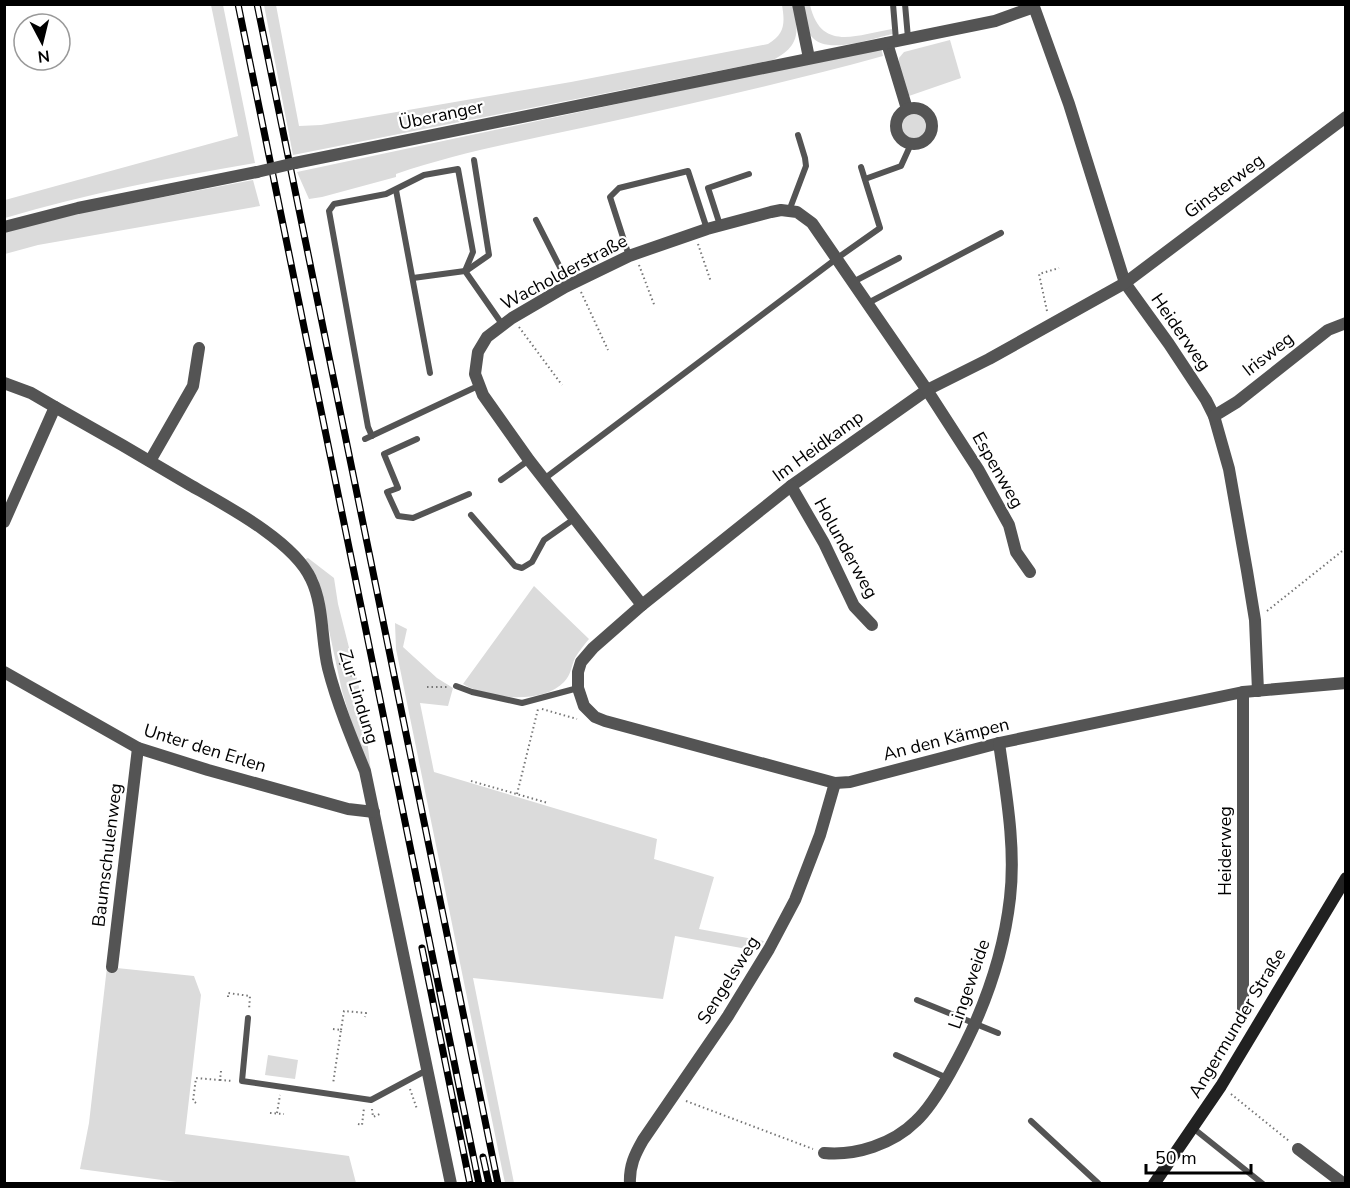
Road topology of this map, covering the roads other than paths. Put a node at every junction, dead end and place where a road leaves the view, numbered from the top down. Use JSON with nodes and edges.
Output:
{"nodes":[{"id":1,"x":798,"y":4,"type":"edge"},
{"id":2,"x":892,"y":4,"type":"edge"},
{"id":3,"x":905,"y":4,"type":"edge"},
{"id":4,"x":1033,"y":6,"type":"edge"},
{"id":5,"x":897,"y":41,"type":"junction"},
{"id":6,"x":809,"y":58,"type":"junction"},
{"id":7,"x":907,"y":109,"type":"junction"},
{"id":8,"x":1346,"y":117,"type":"edge"},
{"id":9,"x":798,"y":135,"type":"dead end"},
{"id":10,"x":911,"y":144,"type":"junction"},
{"id":11,"x":474,"y":160,"type":"dead end"},
{"id":12,"x":861,"y":167,"type":"dead end"},
{"id":13,"x":749,"y":174,"type":"dead end"},
{"id":14,"x":865,"y":179,"type":"junction"},
{"id":15,"x":396,"y":190,"type":"junction"},
{"id":16,"x":789,"y":211,"type":"junction"},
{"id":17,"x":536,"y":220,"type":"dead end"},
{"id":18,"x":720,"y":225,"type":"junction"},
{"id":19,"x":4,"y":227,"type":"edge"},
{"id":20,"x":707,"y":229,"type":"junction"},
{"id":21,"x":1001,"y":233,"type":"dead end"},
{"id":22,"x":632,"y":255,"type":"junction"},
{"id":23,"x":899,"y":258,"type":"dead end"},
{"id":24,"x":836,"y":259,"type":"junction"},
{"id":25,"x":465,"y":271,"type":"junction"},
{"id":26,"x":413,"y":278,"type":"junction"},
{"id":27,"x":853,"y":282,"type":"junction"},
{"id":28,"x":572,"y":283,"type":"junction"},
{"id":29,"x":1125,"y":284,"type":"junction"},
{"id":30,"x":868,"y":303,"type":"junction"},
{"id":31,"x":507,"y":321,"type":"junction"},
{"id":32,"x":1346,"y":323,"type":"edge"},
{"id":33,"x":199,"y":348,"type":"dead end"},
{"id":34,"x":430,"y":373,"type":"dead end"},
{"id":35,"x":4,"y":383,"type":"edge"},
{"id":36,"x":478,"y":386,"type":"junction"},
{"id":37,"x":927,"y":390,"type":"junction"},
{"id":38,"x":55,"y":407,"type":"junction"},
{"id":39,"x":1214,"y":416,"type":"junction"},
{"id":40,"x":417,"y":439,"type":"dead end"},
{"id":41,"x":529,"y":460,"type":"junction"},
{"id":42,"x":150,"y":461,"type":"junction"},
{"id":43,"x":544,"y":479,"type":"junction"},
{"id":44,"x":501,"y":480,"type":"dead end"},
{"id":45,"x":791,"y":486,"type":"junction"},
{"id":46,"x":469,"y":494,"type":"dead end"},
{"id":47,"x":471,"y":515,"type":"dead end"},
{"id":48,"x":574,"y":519,"type":"junction"},
{"id":49,"x":4,"y":522,"type":"edge"},
{"id":50,"x":1030,"y":572,"type":"dead end"},
{"id":51,"x":642,"y":605,"type":"junction"},
{"id":52,"x":872,"y":625,"type":"dead end"},
{"id":53,"x":4,"y":672,"type":"edge"},
{"id":54,"x":1346,"y":683,"type":"edge"},
{"id":55,"x":456,"y":686,"type":"road end"},
{"id":56,"x":578,"y":688,"type":"junction"},
{"id":57,"x":1258,"y":691,"type":"junction"},
{"id":58,"x":1243,"y":692,"type":"junction"},
{"id":59,"x":999,"y":743,"type":"junction"},
{"id":60,"x":138,"y":748,"type":"junction"},
{"id":61,"x":835,"y":783,"type":"junction"},
{"id":62,"x":374,"y":812,"type":"junction"},
{"id":63,"x":1346,"y":878,"type":"edge"},
{"id":64,"x":112,"y":967,"type":"dead end"},
{"id":65,"x":917,"y":999,"type":"dead end"},
{"id":66,"x":1243,"y":1010,"type":"dead end"},
{"id":67,"x":248,"y":1018,"type":"road end"},
{"id":68,"x":975,"y":1024,"type":"junction"},
{"id":69,"x":998,"y":1033,"type":"dead end"},
{"id":70,"x":896,"y":1055,"type":"dead end"},
{"id":71,"x":427,"y":1069,"type":"junction"},
{"id":72,"x":947,"y":1078,"type":"junction"},
{"id":73,"x":1031,"y":1121,"type":"dead end"},
{"id":74,"x":1193,"y":1128,"type":"junction"},
{"id":75,"x":1298,"y":1149,"type":"road end"},
{"id":76,"x":824,"y":1153,"type":"road end"},
{"id":77,"x":451,"y":1184,"type":"edge"},
{"id":78,"x":630,"y":1184,"type":"edge"},
{"id":79,"x":1099,"y":1184,"type":"edge"},
{"id":80,"x":1154,"y":1184,"type":"edge"},
{"id":81,"x":1263,"y":1184,"type":"edge"},
{"id":82,"x":1344,"y":1184,"type":"edge"}],
"edges":[{"from":1,"to":6,"type":"street"},
{"from":2,"to":5,"type":"lane"},
{"from":3,"to":5,"type":"lane"},
{"from":4,"to":5,"type":"street","name":"Überanger"},
{"from":4,"to":29,"type":"street","name":"Heiderweg"},
{"from":5,"to":6,"type":"street","name":"Überanger"},
{"from":5,"to":7,"type":"street"},
{"from":6,"to":19,"type":"street","name":"Überanger","bridge":true},
{"from":7,"to":10,"type":"street"},
{"from":7,"to":10,"type":"street"},
{"from":8,"to":29,"type":"street","name":"Ginsterweg"},
{"from":9,"to":16,"type":"lane"},
{"from":10,"to":14,"type":"lane"},
{"from":11,"to":25,"type":"lane"},
{"from":12,"to":14,"type":"lane"},
{"from":13,"to":18,"type":"lane"},
{"from":14,"to":24,"type":"lane"},
{"from":15,"to":25,"type":"lane"},
{"from":15,"to":26,"type":"lane"},
{"from":15,"to":36,"type":"lane"},
{"from":16,"to":18,"type":"street","name":"Wacholderstraße"},
{"from":16,"to":24,"type":"street"},
{"from":17,"to":28,"type":"lane"},
{"from":18,"to":20,"type":"street","name":"Wacholderstraße"},
{"from":20,"to":22,"type":"street","name":"Wacholderstraße"},
{"from":20,"to":22,"type":"lane"},
{"from":21,"to":30,"type":"lane"},
{"from":22,"to":28,"type":"street","name":"Wacholderstraße"},
{"from":23,"to":27,"type":"lane"},
{"from":24,"to":27,"type":"street"},
{"from":24,"to":43,"type":"lane"},
{"from":25,"to":26,"type":"lane"},
{"from":25,"to":31,"type":"lane"},
{"from":26,"to":34,"type":"lane"},
{"from":27,"to":30,"type":"street"},
{"from":28,"to":31,"type":"street","name":"Wacholderstraße"},
{"from":29,"to":37,"type":"street","name":"Im Heidkamp"},
{"from":29,"to":39,"type":"street","name":"Heiderweg"},
{"from":30,"to":37,"type":"street"},
{"from":31,"to":36,"type":"street","name":"Wacholderstraße"},
{"from":32,"to":39,"type":"street","name":"Irisweg"},
{"from":33,"to":42,"type":"street"},
{"from":35,"to":38,"type":"street","name":"Zur Lindung"},
{"from":36,"to":41,"type":"street"},
{"from":37,"to":45,"type":"street","name":"Im Heidkamp"},
{"from":37,"to":50,"type":"street","name":"Espenweg"},
{"from":38,"to":42,"type":"street","name":"Zur Lindung"},
{"from":38,"to":49,"type":"street"},
{"from":39,"to":57,"type":"street","name":"Heiderweg"},
{"from":40,"to":46,"type":"lane"},
{"from":41,"to":43,"type":"street"},
{"from":41,"to":44,"type":"lane"},
{"from":42,"to":62,"type":"street","name":"Zur Lindung"},
{"from":43,"to":48,"type":"street"},
{"from":45,"to":51,"type":"street","name":"Im Heidkamp"},
{"from":45,"to":52,"type":"street","name":"Holunderweg"},
{"from":47,"to":48,"type":"lane"},
{"from":48,"to":51,"type":"street"},
{"from":51,"to":56,"type":"street","name":"Im Heidkamp"},
{"from":53,"to":60,"type":"street","name":"Unter den Erlen"},
{"from":54,"to":57,"type":"street","name":"An den Kämpen"},
{"from":55,"to":56,"type":"lane"},
{"from":56,"to":61,"type":"street","name":"An den Kämpen"},
{"from":57,"to":58,"type":"street","name":"An den Kämpen"},
{"from":58,"to":59,"type":"street","name":"An den Kämpen"},
{"from":58,"to":66,"type":"street","name":"Heiderweg"},
{"from":59,"to":61,"type":"street","name":"An den Kämpen"},
{"from":59,"to":68,"type":"street","name":"Lingeweide"},
{"from":60,"to":62,"type":"street","name":"Unter den Erlen"},
{"from":60,"to":64,"type":"street","name":"Baumschulenweg"},
{"from":61,"to":78,"type":"street","name":"Sengelsweg"},
{"from":62,"to":71,"type":"street","name":"Zur Lindung"},
{"from":63,"to":74,"type":"main road","name":"Angermunder Straße"},
{"from":65,"to":68,"type":"lane"},
{"from":67,"to":71,"type":"lane"},
{"from":68,"to":69,"type":"lane"},
{"from":68,"to":72,"type":"street","name":"Lingeweide"},
{"from":70,"to":72,"type":"lane"},
{"from":71,"to":77,"type":"street","name":"Zur Lindung"},
{"from":72,"to":76,"type":"street","name":"Lingeweide"},
{"from":73,"to":79,"type":"lane"},
{"from":74,"to":80,"type":"main road","name":"Angermunder Straße"},
{"from":74,"to":81,"type":"lane"},
{"from":75,"to":82,"type":"street"}]}
